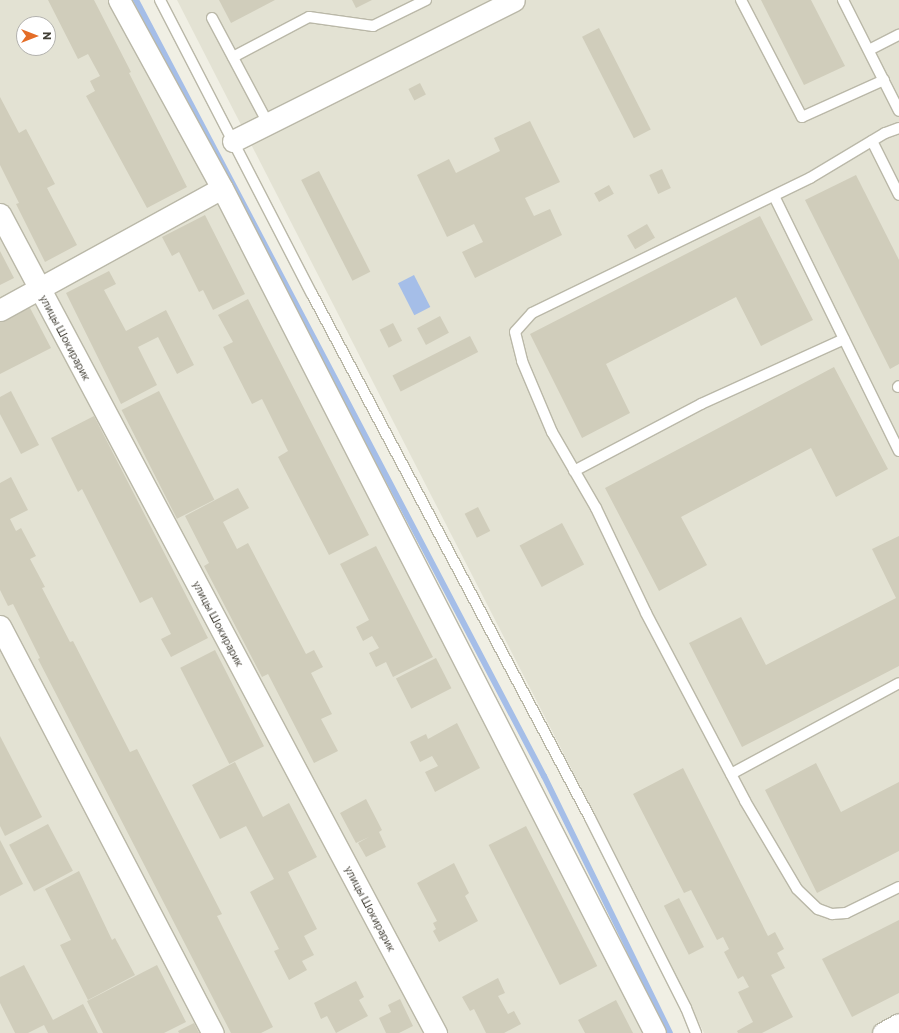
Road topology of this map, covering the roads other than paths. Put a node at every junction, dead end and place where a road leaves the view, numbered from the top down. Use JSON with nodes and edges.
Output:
{"nodes":[{"id":1,"x":119,"y":0,"type":"edge"},
{"id":2,"x":160,"y":0,"type":"edge"},
{"id":3,"x":426,"y":0,"type":"edge"},
{"id":4,"x":514,"y":0,"type":"edge"},
{"id":5,"x":741,"y":0,"type":"edge"},
{"id":6,"x":843,"y":0,"type":"edge"},
{"id":7,"x":212,"y":18,"type":"dead end"},
{"id":8,"x":899,"y":35,"type":"edge"},
{"id":9,"x":869,"y":50,"type":"junction"},
{"id":10,"x":233,"y":57,"type":"junction"},
{"id":11,"x":884,"y":80,"type":"junction"},
{"id":12,"x":899,"y":111,"type":"edge"},
{"id":13,"x":269,"y":125,"type":"junction"},
{"id":14,"x":899,"y":128,"type":"edge"},
{"id":15,"x":233,"y":141,"type":"junction"},
{"id":16,"x":872,"y":141,"type":"junction"},
{"id":17,"x":222,"y":188,"type":"junction"},
{"id":18,"x":899,"y":195,"type":"edge"},
{"id":19,"x":774,"y":196,"type":"junction"},
{"id":20,"x":0,"y":214,"type":"edge"},
{"id":21,"x":39,"y":289,"type":"junction"},
{"id":22,"x":0,"y":310,"type":"edge"},
{"id":23,"x":844,"y":339,"type":"junction"},
{"id":24,"x":899,"y":451,"type":"edge"},
{"id":25,"x":574,"y":471,"type":"junction"},
{"id":26,"x":0,"y":626,"type":"edge"},
{"id":27,"x":899,"y":683,"type":"edge"},
{"id":28,"x":731,"y":774,"type":"junction"},
{"id":29,"x":899,"y":887,"type":"edge"},
{"id":30,"x":899,"y":1024,"type":"edge"},
{"id":31,"x":213,"y":1033,"type":"edge"},
{"id":32,"x":436,"y":1033,"type":"edge"},
{"id":33,"x":655,"y":1033,"type":"edge"},
{"id":34,"x":696,"y":1033,"type":"edge"},
{"id":35,"x":883,"y":1033,"type":"edge"}],
"edges":[{"from":1,"to":17,"type":"street"},
{"from":2,"to":15,"type":"lane"},
{"from":3,"to":10,"type":"lane"},
{"from":4,"to":13,"type":"street"},
{"from":5,"to":11,"type":"lane"},
{"from":6,"to":9,"type":"lane"},
{"from":7,"to":10,"type":"lane"},
{"from":8,"to":9,"type":"lane"},
{"from":9,"to":11,"type":"lane"},
{"from":10,"to":13,"type":"lane"},
{"from":11,"to":12,"type":"lane"},
{"from":13,"to":15,"type":"street"},
{"from":14,"to":16,"type":"lane"},
{"from":15,"to":34,"type":"lane"},
{"from":16,"to":18,"type":"lane"},
{"from":16,"to":19,"type":"lane"},
{"from":17,"to":21,"type":"street"},
{"from":17,"to":33,"type":"street"},
{"from":19,"to":23,"type":"lane"},
{"from":19,"to":25,"type":"lane"},
{"from":20,"to":21,"type":"street","name":"улицы Шокирарик"},
{"from":21,"to":22,"type":"street"},
{"from":21,"to":32,"type":"street","name":"улицы Шокирарик"},
{"from":23,"to":24,"type":"lane"},
{"from":23,"to":25,"type":"lane"},
{"from":25,"to":28,"type":"lane"},
{"from":26,"to":31,"type":"street"},
{"from":27,"to":28,"type":"lane"},
{"from":28,"to":29,"type":"lane"},
{"from":30,"to":35,"type":"street"}]}
